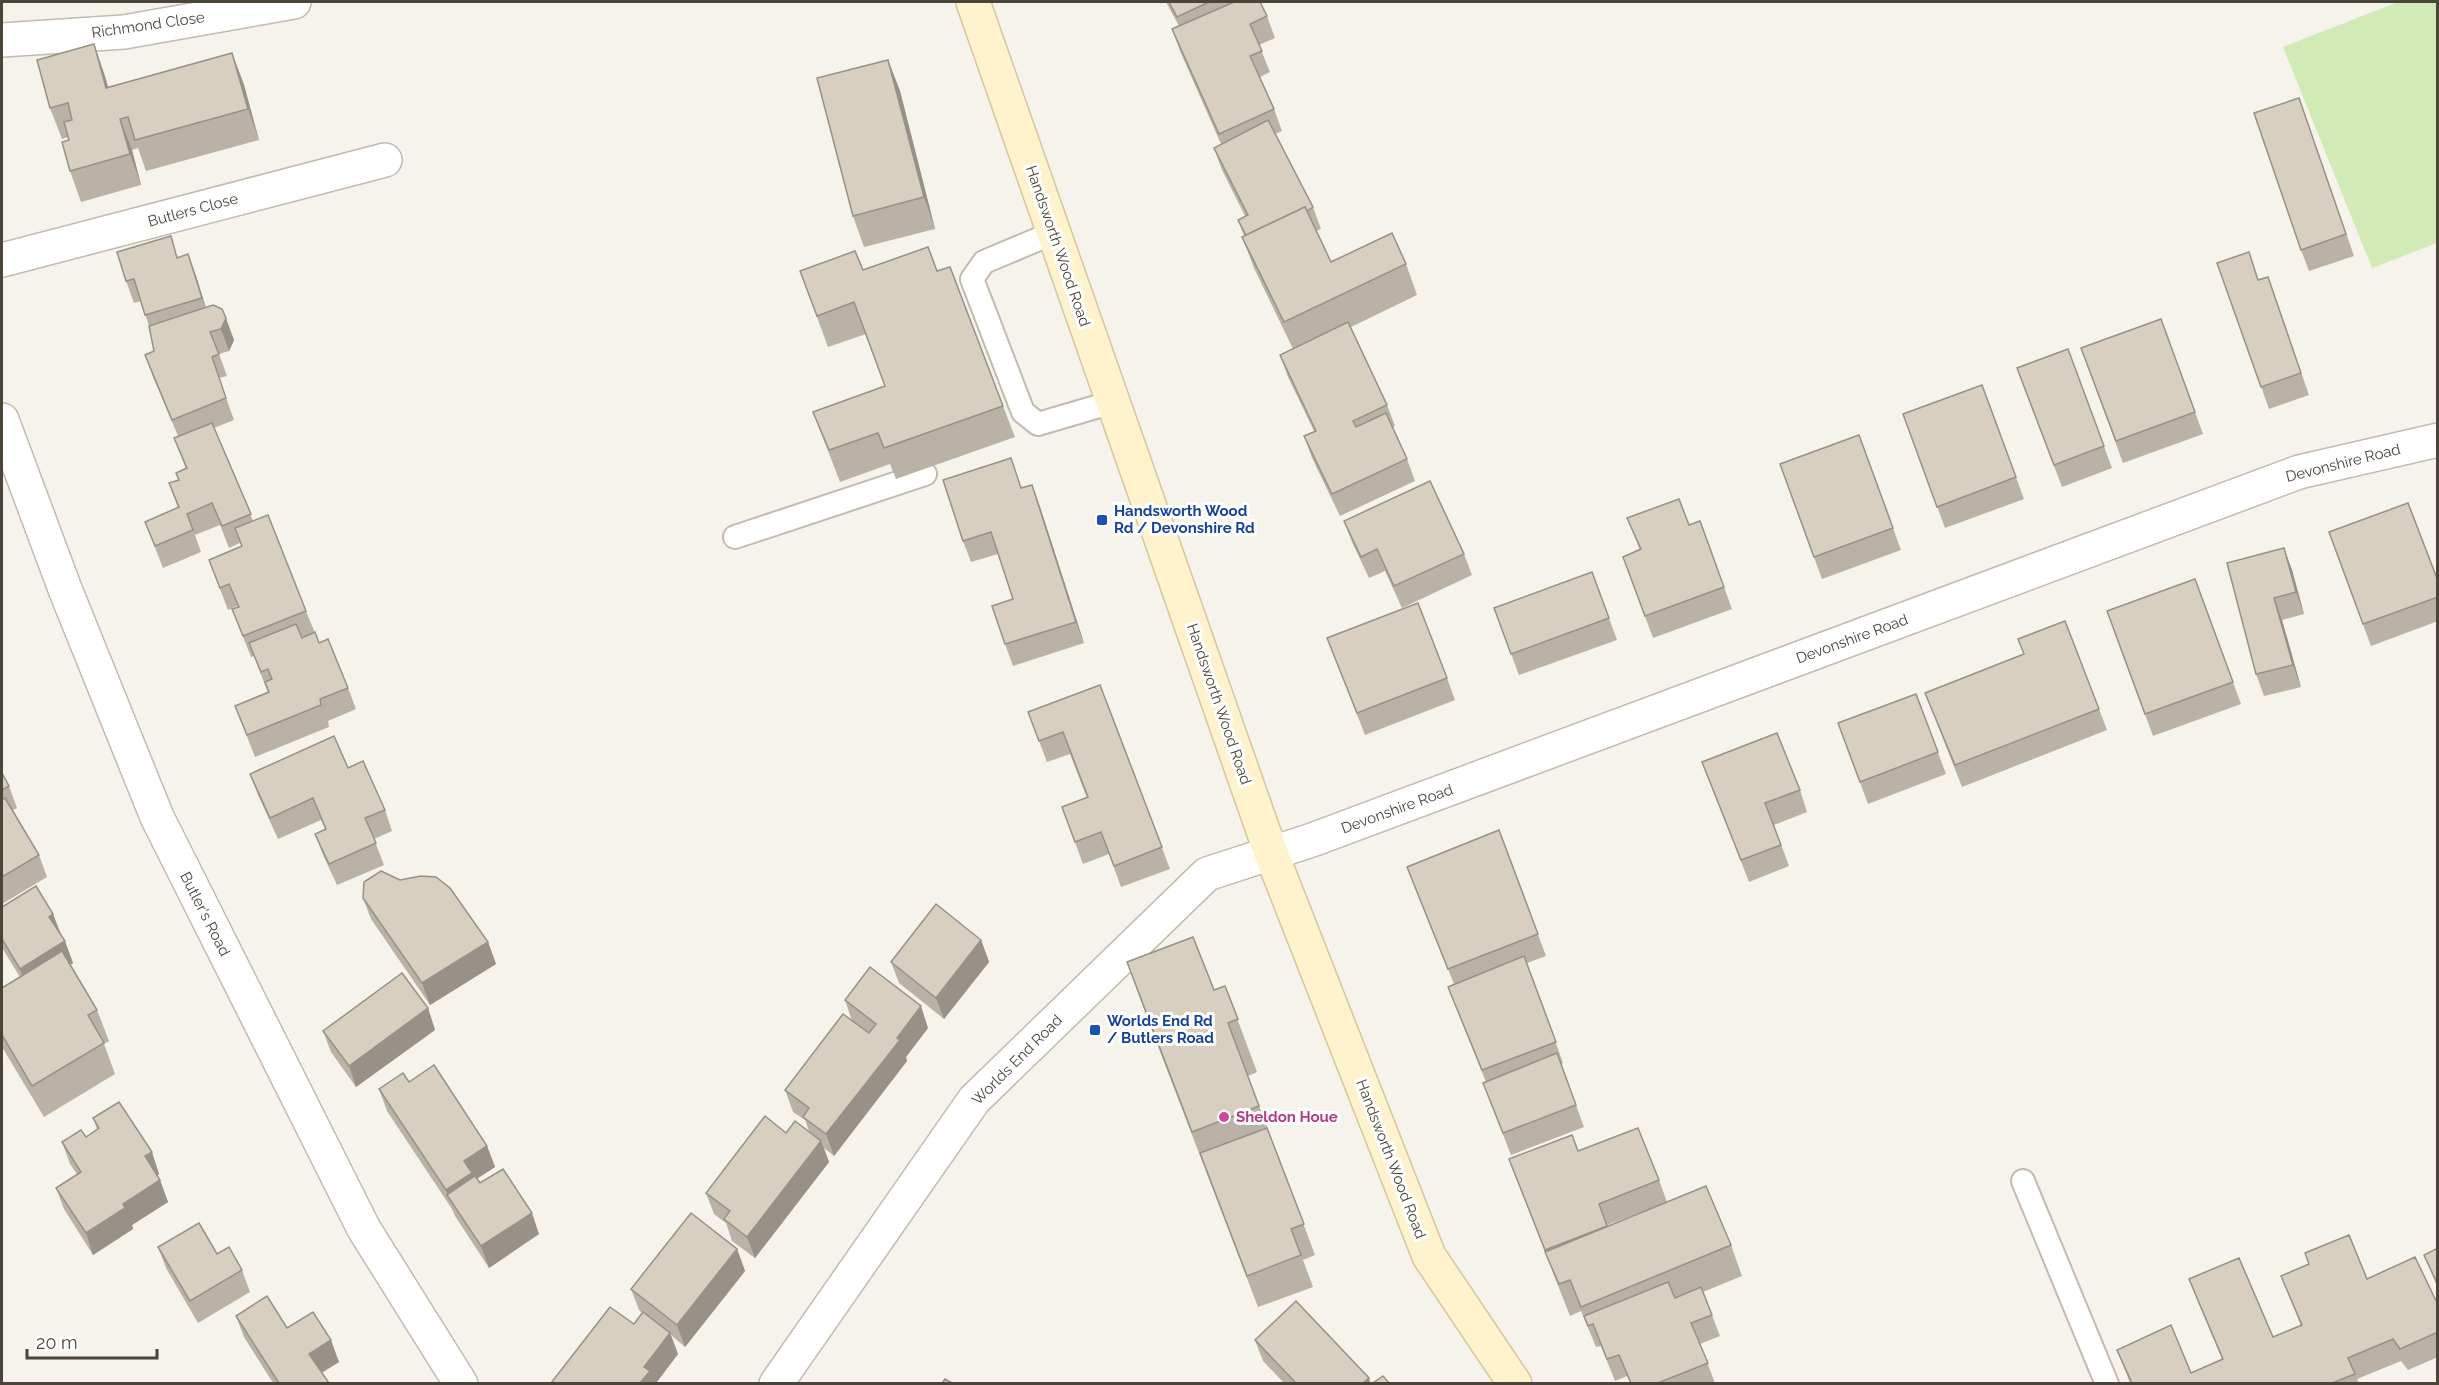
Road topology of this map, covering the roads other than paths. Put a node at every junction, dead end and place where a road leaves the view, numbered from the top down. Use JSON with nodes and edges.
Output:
{"nodes":[{"id":1,"x":294,"y":2,"type":"edge"},
{"id":2,"x":978,"y":3,"type":"edge"},
{"id":3,"x":2,"y":40,"type":"edge"},
{"id":4,"x":385,"y":160,"type":"dead end"},
{"id":5,"x":1053,"y":233,"type":"junction"},
{"id":6,"x":2,"y":260,"type":"edge"},
{"id":7,"x":1113,"y":402,"type":"junction"},
{"id":8,"x":2438,"y":440,"type":"edge"},
{"id":9,"x":5,"y":443,"type":"edge"},
{"id":10,"x":925,"y":474,"type":"dead end"},
{"id":11,"x":735,"y":537,"type":"dead end"},
{"id":12,"x":1271,"y":853,"type":"junction"},
{"id":13,"x":2023,"y":1181,"type":"dead end"},
{"id":14,"x":461,"y":1383,"type":"edge"},
{"id":15,"x":776,"y":1383,"type":"edge"},
{"id":16,"x":1515,"y":1383,"type":"edge"},
{"id":17,"x":2107,"y":1383,"type":"edge"}],
"edges":[{"from":1,"to":3,"type":"street","name":"Richmond Close"},
{"from":2,"to":5,"type":"main road","name":"Handsworth Wood Road"},
{"from":4,"to":6,"type":"street","name":"Butlers Close"},
{"from":5,"to":7,"type":"main road","name":"Handsworth Wood Road"},
{"from":5,"to":7,"type":"lane"},
{"from":7,"to":12,"type":"main road","name":"Handsworth Wood Road"},
{"from":8,"to":12,"type":"street","name":"Devonshire Road"},
{"from":9,"to":14,"type":"street","name":"Butler's Road"},
{"from":10,"to":11,"type":"lane"},
{"from":12,"to":15,"type":"street","name":"Worlds End Road"},
{"from":12,"to":16,"type":"main road","name":"Handsworth Wood Road"},
{"from":13,"to":17,"type":"lane"}]}
